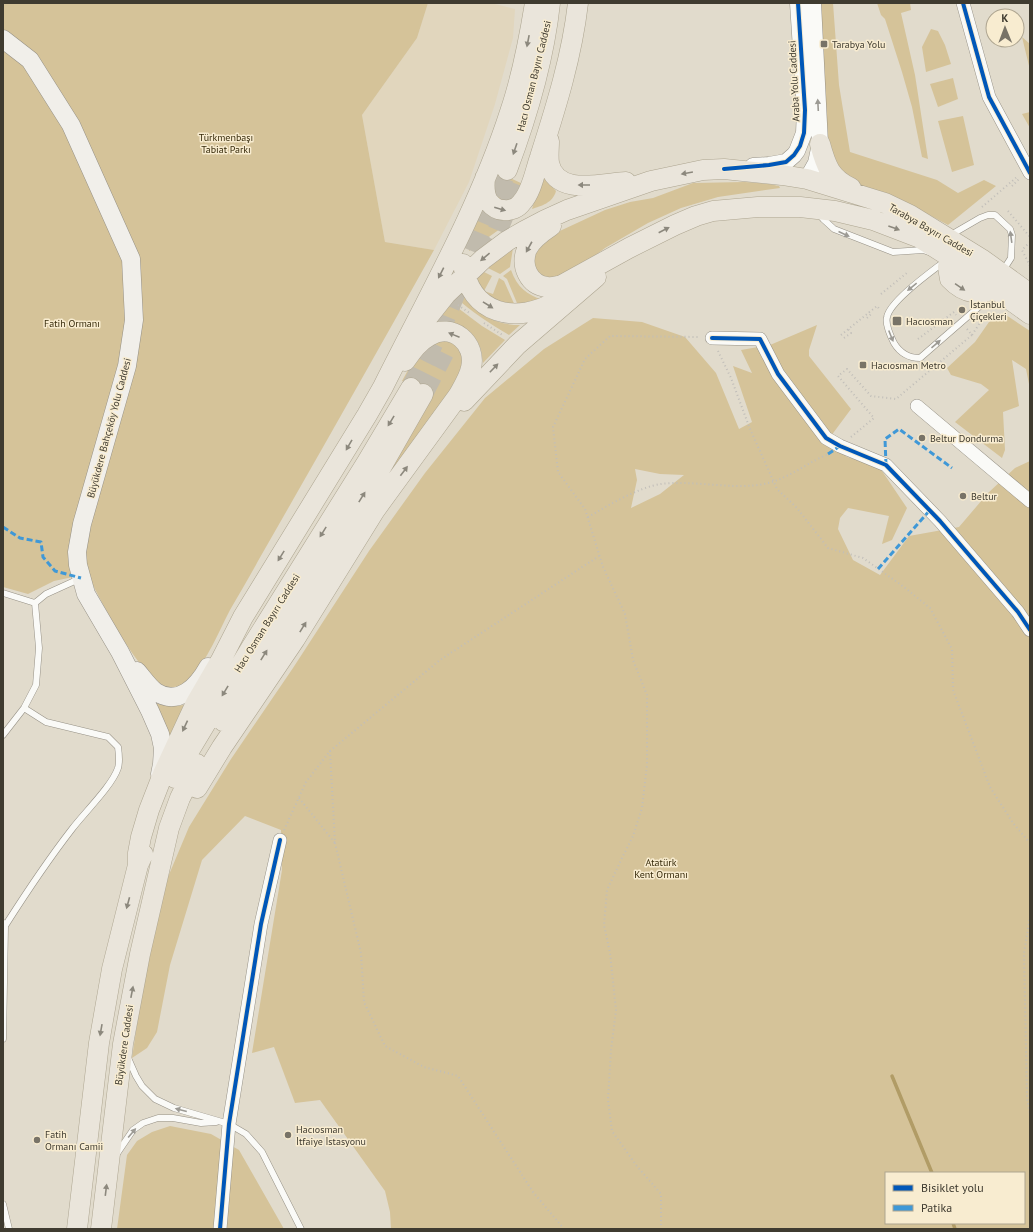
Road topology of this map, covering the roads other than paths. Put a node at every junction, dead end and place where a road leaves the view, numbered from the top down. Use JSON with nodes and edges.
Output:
{"nodes":[{"id":1,"x":535,"y":3,"type":"edge"},
{"id":2,"x":550,"y":3,"type":"edge"},
{"id":3,"x":566,"y":3,"type":"edge"},
{"id":4,"x":578,"y":3,"type":"edge"},
{"id":5,"x":798,"y":3,"type":"edge"},
{"id":6,"x":813,"y":3,"type":"edge"},
{"id":7,"x":963,"y":3,"type":"edge"},
{"id":8,"x":3,"y":39,"type":"edge"},
{"id":9,"x":550,"y":131,"type":"junction"},
{"id":10,"x":820,"y":144,"type":"junction"},
{"id":11,"x":724,"y":169,"type":"junction"},
{"id":12,"x":1024,"y":175,"type":"edge"},
{"id":13,"x":485,"y":178,"type":"junction"},
{"id":14,"x":807,"y":179,"type":"junction"},
{"id":15,"x":651,"y":181,"type":"junction"},
{"id":16,"x":867,"y":196,"type":"junction"},
{"id":17,"x":567,"y":210,"type":"junction"},
{"id":18,"x":713,"y":211,"type":"junction"},
{"id":19,"x":471,"y":213,"type":"junction"},
{"id":20,"x":946,"y":238,"type":"junction"},
{"id":21,"x":629,"y":248,"type":"junction"},
{"id":22,"x":950,"y":257,"type":"junction"},
{"id":23,"x":465,"y":276,"type":"junction"},
{"id":24,"x":997,"y":280,"type":"junction"},
{"id":25,"x":589,"y":282,"type":"junction"},
{"id":26,"x":1030,"y":294,"type":"edge"},
{"id":27,"x":1030,"y":314,"type":"edge"},
{"id":28,"x":712,"y":338,"type":"road end"},
{"id":29,"x":402,"y":349,"type":"junction"},
{"id":30,"x":383,"y":387,"type":"junction"},
{"id":31,"x":917,"y":406,"type":"dead end"},
{"id":32,"x":429,"y":437,"type":"junction"},
{"id":33,"x":1030,"y":501,"type":"edge"},
{"id":34,"x":81,"y":578,"type":"junction"},
{"id":35,"x":3,"y":593,"type":"edge"},
{"id":36,"x":35,"y":603,"type":"junction"},
{"id":37,"x":243,"y":618,"type":"junction"},
{"id":38,"x":1030,"y":630,"type":"edge"},
{"id":39,"x":120,"y":652,"type":"junction"},
{"id":40,"x":24,"y":708,"type":"junction"},
{"id":41,"x":3,"y":735,"type":"edge"},
{"id":42,"x":157,"y":789,"type":"junction"},
{"id":43,"x":280,"y":840,"type":"road end"},
{"id":44,"x":162,"y":864,"type":"junction"},
{"id":45,"x":138,"y":866,"type":"junction"},
{"id":46,"x":4,"y":924,"type":"edge"},
{"id":47,"x":3,"y":1039,"type":"edge"},
{"id":48,"x":123,"y":1044,"type":"junction"},
{"id":49,"x":223,"y":1123,"type":"junction"},
{"id":50,"x":109,"y":1164,"type":"junction"},
{"id":51,"x":3,"y":1204,"type":"edge"},
{"id":52,"x":9,"y":1229,"type":"edge"},
{"id":53,"x":77,"y":1229,"type":"edge"},
{"id":54,"x":102,"y":1229,"type":"edge"},
{"id":55,"x":220,"y":1229,"type":"edge"},
{"id":56,"x":301,"y":1229,"type":"edge"}],
"edges":[{"from":1,"to":13,"type":"main road","one_way":true},
{"from":2,"to":3,"type":"main road","name":"Hacı Osman Bayırı Caddesi","one_way":true},
{"from":4,"to":9,"type":"main road"},
{"from":5,"to":11,"type":"street","name":"Araba Yolu Caddesi"},
{"from":10,"to":6,"type":"street","one_way":true},
{"from":7,"to":12,"type":"street"},
{"from":8,"to":34,"type":"main road","name":"Büyükdere Bahçeköy Yolu Caddesi"},
{"from":13,"to":9,"type":"main road","one_way":true},
{"from":15,"to":9,"type":"main road","one_way":true},
{"from":10,"to":14,"type":"street"},
{"from":10,"to":16,"type":"main road"},
{"from":11,"to":14,"type":"main road","name":"Tarabya Bayırı Caddesi"},
{"from":11,"to":15,"type":"main road","name":"Tarabya Bayırı Caddesi","one_way":true},
{"from":13,"to":19,"type":"main road"},
{"from":14,"to":16,"type":"main road","name":"Tarabya Bayırı Caddesi"},
{"from":14,"to":18,"type":"main road"},
{"from":15,"to":17,"type":"main road","name":"Tarabya Bayırı Caddesi"},
{"from":16,"to":20,"type":"main road","name":"Tarabya Bayırı Caddesi"},
{"from":17,"to":21,"type":"main road","one_way":true},
{"from":17,"to":23,"type":"main road","name":"Tarabya Bayırı Caddesi","one_way":true},
{"from":21,"to":18,"type":"main road","name":"Tarabya Bayırı Caddesi","one_way":true},
{"from":18,"to":22,"type":"main road","name":"Tarabya Bayırı Caddesi","one_way":true},
{"from":19,"to":23,"type":"main road"},
{"from":19,"to":29,"type":"main road","one_way":true},
{"from":20,"to":24,"type":"main road","name":"Tarabya Bayırı Caddesi"},
{"from":24,"to":20,"type":"lane","one_way":true},
{"from":21,"to":25,"type":"main road"},
{"from":22,"to":24,"type":"main road","name":"Tarabya Bayırı Caddesi","one_way":true},
{"from":22,"to":24,"type":"lane","one_way":true},
{"from":23,"to":25,"type":"main road","one_way":true},
{"from":23,"to":29,"type":"main road","name":"Tarabya Bayırı Caddesi"},
{"from":24,"to":26,"type":"main road","name":"Tarabya Bayırı Caddesi"},
{"from":24,"to":27,"type":"main road","name":"Tarabya Bayırı Caddesi"},
{"from":32,"to":25,"type":"main road","one_way":true},
{"from":28,"to":38,"type":"street"},
{"from":29,"to":30,"type":"main road"},
{"from":32,"to":30,"type":"main road","one_way":true},
{"from":30,"to":37,"type":"main road","one_way":true},
{"from":31,"to":33,"type":"street"},
{"from":44,"to":32,"type":"main road","one_way":true},
{"from":34,"to":36,"type":"lane"},
{"from":34,"to":39,"type":"main road","name":"Büyükdere Bahçeköy Yolu Caddesi"},
{"from":35,"to":36,"type":"lane"},
{"from":36,"to":40,"type":"lane"},
{"from":37,"to":39,"type":"main road","name":"Büyükdere Bahçeköy Yolu Caddesi"},
{"from":37,"to":42,"type":"main road","one_way":true},
{"from":39,"to":42,"type":"main road","name":"Büyükdere Bahçeköy Yolu Caddesi"},
{"from":40,"to":41,"type":"lane"},
{"from":40,"to":46,"type":"lane"},
{"from":42,"to":45,"type":"main road"},
{"from":43,"to":49,"type":"street"},
{"from":44,"to":45,"type":"main road","name":"Hacı Osman Bayırı Caddesi","one_way":true},
{"from":48,"to":44,"type":"main road","name":"Büyükdere Caddesi","one_way":true},
{"from":45,"to":53,"type":"main road","one_way":true},
{"from":46,"to":47,"type":"lane"},
{"from":49,"to":48,"type":"lane","one_way":true},
{"from":48,"to":50,"type":"main road","name":"Büyükdere Caddesi"},
{"from":50,"to":49,"type":"lane","one_way":true},
{"from":49,"to":55,"type":"street"},
{"from":49,"to":56,"type":"lane"},
{"from":54,"to":50,"type":"main road","name":"Büyükdere Caddesi","one_way":true},
{"from":51,"to":52,"type":"lane"}]}
